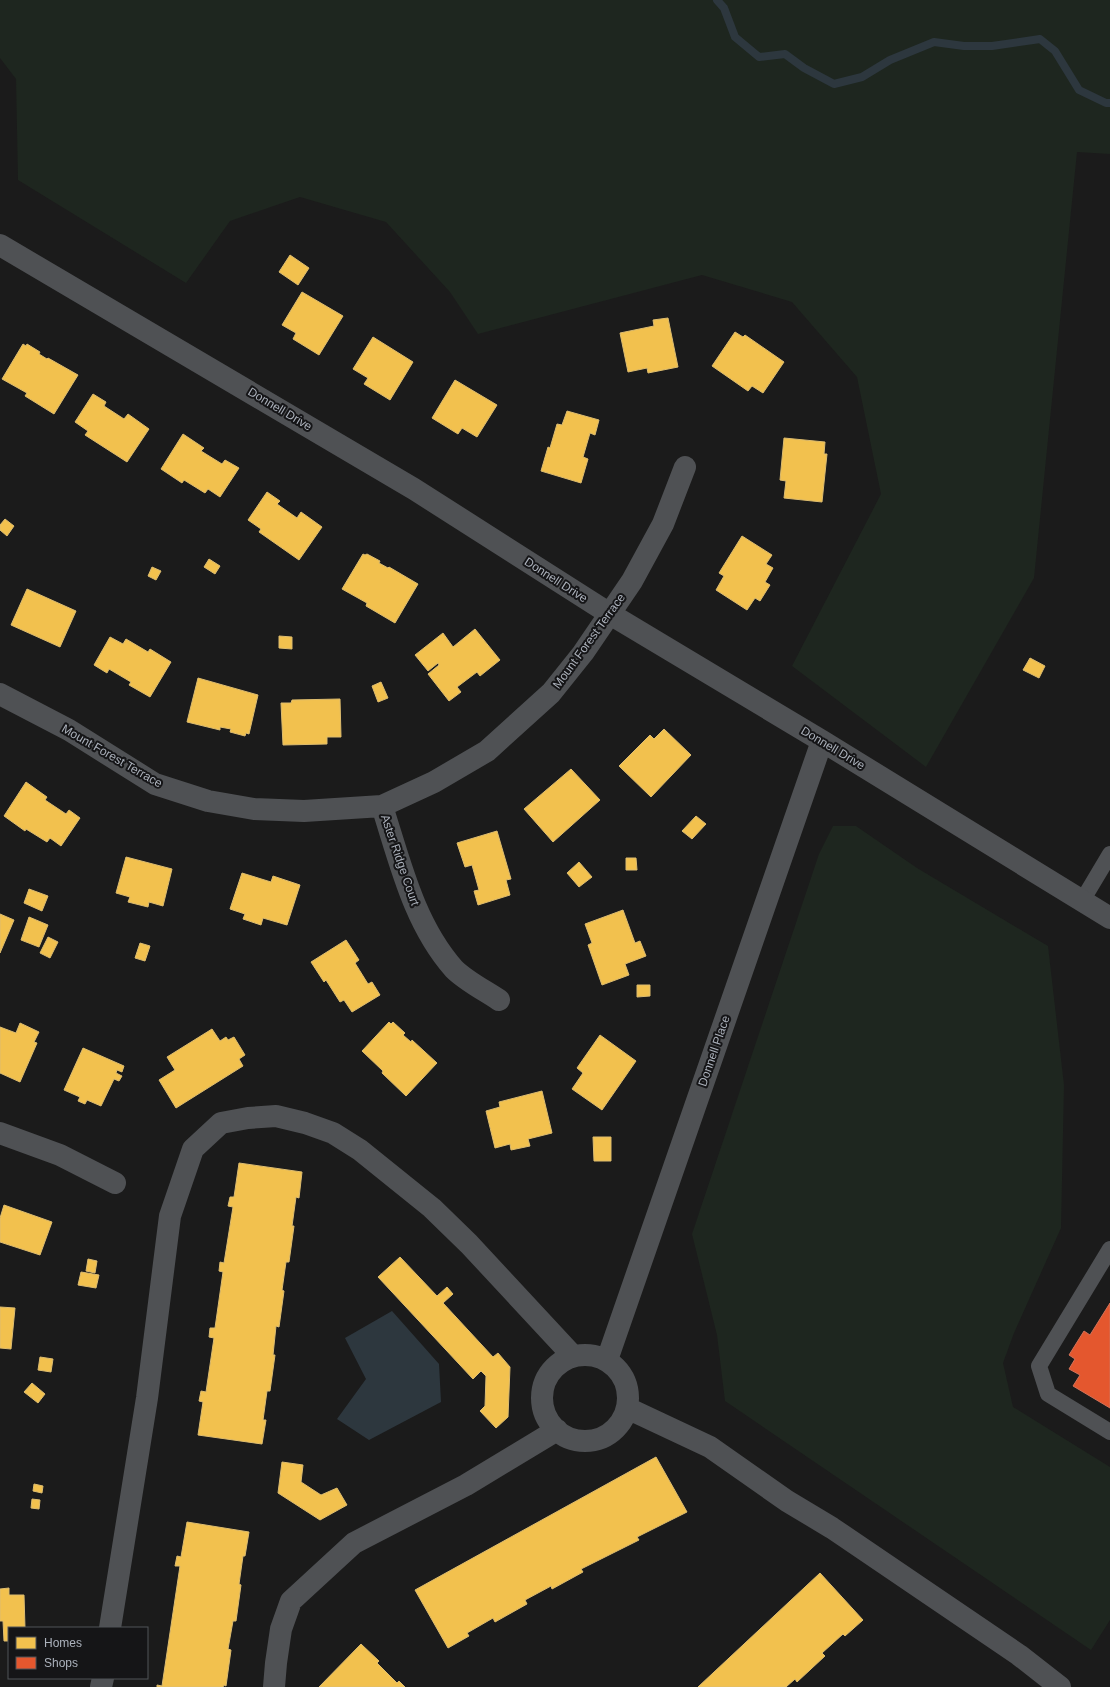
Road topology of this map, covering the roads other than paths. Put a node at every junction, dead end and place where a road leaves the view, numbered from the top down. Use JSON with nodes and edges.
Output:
{"nodes":[{"id":1,"x":0,"y":245,"type":"edge"},
{"id":2,"x":685,"y":467,"type":"dead end"},
{"id":3,"x":610,"y":614,"type":"junction"},
{"id":4,"x":0,"y":694,"type":"edge"},
{"id":5,"x":822,"y":741,"type":"junction"},
{"id":6,"x":382,"y":806,"type":"junction"},
{"id":7,"x":1110,"y":854,"type":"edge"},
{"id":8,"x":1082,"y":901,"type":"junction"},
{"id":9,"x":1110,"y":918,"type":"edge"},
{"id":10,"x":499,"y":1000,"type":"dead end"},
{"id":11,"x":0,"y":1133,"type":"edge"},
{"id":12,"x":115,"y":1183,"type":"dead end"},
{"id":13,"x":1110,"y":1249,"type":"edge"},
{"id":14,"x":573,"y":1356,"type":"junction"},
{"id":15,"x":606,"y":1360,"type":"junction"},
{"id":16,"x":627,"y":1408,"type":"junction"},
{"id":17,"x":557,"y":1430,"type":"junction"},
{"id":18,"x":1110,"y":1432,"type":"edge"},
{"id":19,"x":110,"y":1627,"type":"edge"},
{"id":20,"x":274,"y":1687,"type":"edge"},
{"id":21,"x":1060,"y":1687,"type":"edge"}],
"edges":[{"from":1,"to":3,"type":"street","name":"Donnell Drive"},
{"from":2,"to":3,"type":"street","name":"Mount Forest Terrace"},
{"from":3,"to":5,"type":"street","name":"Donnell Drive"},
{"from":3,"to":6,"type":"street","name":"Mount Forest Terrace"},
{"from":4,"to":6,"type":"street","name":"Mount Forest Terrace"},
{"from":5,"to":8,"type":"street","name":"Donnell Drive"},
{"from":5,"to":15,"type":"street","name":"Donnell Place"},
{"from":6,"to":10,"type":"street","name":"Aster Ridge Court"},
{"from":7,"to":8,"type":"lane"},
{"from":8,"to":9,"type":"street","name":"Donnell Drive"},
{"from":11,"to":12,"type":"street"},
{"from":13,"to":18,"type":"lane"},
{"from":14,"to":15,"type":"street"},
{"from":14,"to":17,"type":"street"},
{"from":14,"to":19,"type":"street"},
{"from":15,"to":16,"type":"street"},
{"from":16,"to":17,"type":"street"},
{"from":16,"to":21,"type":"street"},
{"from":17,"to":20,"type":"street"}]}
